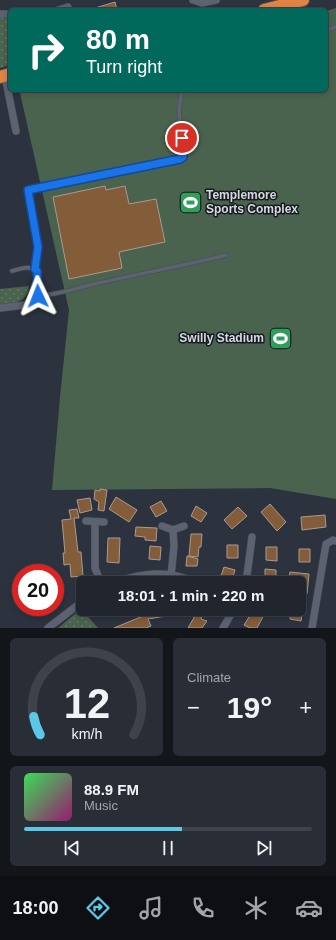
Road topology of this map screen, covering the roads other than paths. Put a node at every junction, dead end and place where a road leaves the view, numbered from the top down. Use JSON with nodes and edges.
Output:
{"nodes":[{"id":1,"x":193,"y":0,"type":"edge"},
{"id":2,"x":216,"y":0,"type":"edge"},
{"id":3,"x":299,"y":1,"type":"edge"},
{"id":4,"x":272,"y":8,"type":"edge"},
{"id":5,"x":5,"y":76,"type":"edge"},
{"id":6,"x":8,"y":91,"type":"edge"},
{"id":7,"x":8,"y":92,"type":"edge"},
{"id":8,"x":182,"y":92,"type":"edge"},
{"id":9,"x":16,"y":131,"type":"dead end"},
{"id":10,"x":226,"y":255,"type":"dead end"},
{"id":11,"x":35,"y":269,"type":"junction"},
{"id":12,"x":12,"y":271,"type":"dead end"},
{"id":13,"x":38,"y":296,"type":"junction"},
{"id":14,"x":0,"y":308,"type":"edge"},
{"id":15,"x":86,"y":521,"type":"dead end"},
{"id":16,"x":104,"y":522,"type":"dead end"},
{"id":17,"x":95,"y":523,"type":"junction"},
{"id":18,"x":162,"y":526,"type":"dead end"},
{"id":19,"x":184,"y":526,"type":"dead end"},
{"id":20,"x":173,"y":530,"type":"junction"},
{"id":21,"x":252,"y":537,"type":"dead end"},
{"id":22,"x":336,"y":541,"type":"edge"},
{"id":23,"x":98,"y":576,"type":"edge"},
{"id":24,"x":141,"y":576,"type":"edge"},
{"id":25,"x":171,"y":576,"type":"joint"},
{"id":26,"x":247,"y":576,"type":"edge"},
{"id":27,"x":76,"y":606,"type":"edge"},
{"id":28,"x":230,"y":616,"type":"edge"},
{"id":29,"x":48,"y":628,"type":"edge"},
{"id":30,"x":223,"y":628,"type":"edge"},
{"id":31,"x":312,"y":628,"type":"edge"}],
"edges":[{"from":1,"to":2,"type":"street"},
{"from":3,"to":4,"type":"highway"},
{"from":5,"to":6,"type":"street"},
{"from":7,"to":9,"type":"street"},
{"from":8,"to":11,"type":"lane"},
{"from":10,"to":13,"type":"lane"},
{"from":11,"to":12,"type":"lane"},
{"from":11,"to":13,"type":"lane"},
{"from":13,"to":14,"type":"street"},
{"from":15,"to":17,"type":"street"},
{"from":16,"to":17,"type":"street"},
{"from":17,"to":23,"type":"street"},
{"from":18,"to":20,"type":"street"},
{"from":19,"to":20,"type":"street"},
{"from":20,"to":25,"type":"street"},
{"from":21,"to":26,"type":"street"},
{"from":22,"to":31,"type":"street"},
{"from":24,"to":25,"type":"street"},
{"from":27,"to":29,"type":"street"},
{"from":28,"to":30,"type":"street"}]}
